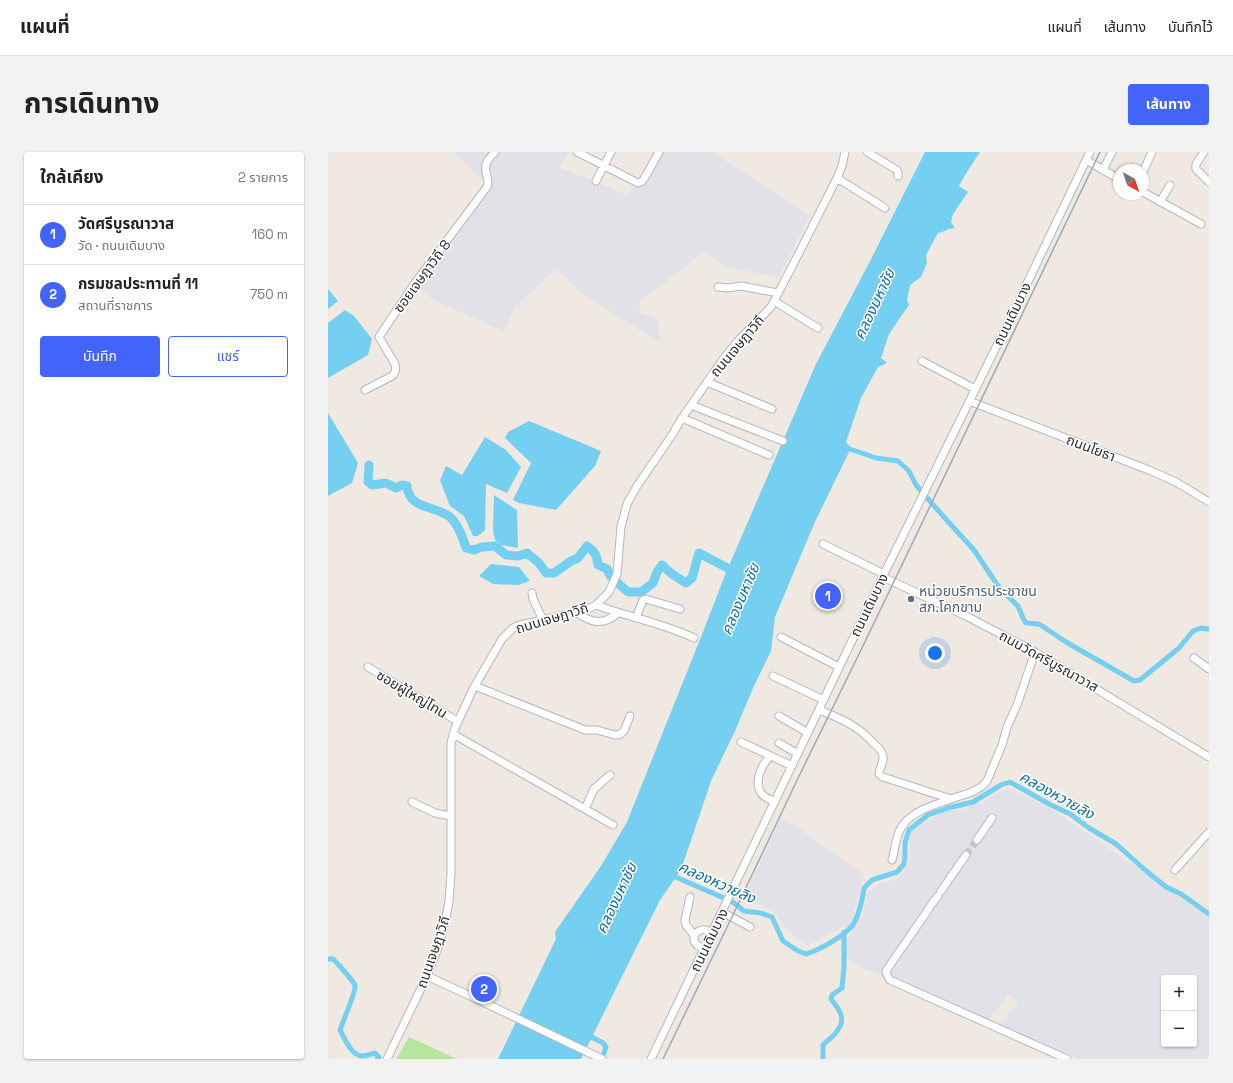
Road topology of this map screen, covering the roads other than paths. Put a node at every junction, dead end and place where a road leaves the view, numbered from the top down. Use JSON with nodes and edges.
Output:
{"nodes":[{"id":1,"x":495,"y":152,"type":"edge"},
{"id":2,"x":577,"y":152,"type":"edge"},
{"id":3,"x":611,"y":152,"type":"edge"},
{"id":4,"x":659,"y":152,"type":"edge"},
{"id":5,"x":845,"y":152,"type":"edge"},
{"id":6,"x":867,"y":152,"type":"edge"},
{"id":7,"x":1090,"y":152,"type":"edge"},
{"id":8,"x":1112,"y":152,"type":"edge"},
{"id":9,"x":1152,"y":152,"type":"edge"},
{"id":10,"x":1204,"y":152,"type":"edge"},
{"id":11,"x":1086,"y":160,"type":"junction"},
{"id":12,"x":1147,"y":164,"type":"edge"},
{"id":13,"x":604,"y":165,"type":"junction"},
{"id":14,"x":1103,"y":170,"type":"junction"},
{"id":15,"x":898,"y":176,"type":"dead end"},
{"id":16,"x":1113,"y":176,"type":"edge"},
{"id":17,"x":837,"y":178,"type":"junction"},
{"id":18,"x":596,"y":181,"type":"dead end"},
{"id":19,"x":1209,"y":182,"type":"edge"},
{"id":20,"x":1170,"y":185,"type":"dead end"},
{"id":21,"x":1149,"y":196,"type":"edge"},
{"id":22,"x":1160,"y":202,"type":"junction"},
{"id":23,"x":885,"y":208,"type":"dead end"},
{"id":24,"x":1201,"y":224,"type":"dead end"},
{"id":25,"x":718,"y":287,"type":"dead end"},
{"id":26,"x":778,"y":293,"type":"junction"},
{"id":27,"x":774,"y":301,"type":"junction"},
{"id":28,"x":818,"y":328,"type":"dead end"},
{"id":29,"x":922,"y":361,"type":"dead end"},
{"id":30,"x":707,"y":382,"type":"junction"},
{"id":31,"x":975,"y":389,"type":"junction"},
{"id":32,"x":365,"y":390,"type":"dead end"},
{"id":33,"x":969,"y":401,"type":"junction"},
{"id":34,"x":691,"y":405,"type":"junction"},
{"id":35,"x":772,"y":409,"type":"dead end"},
{"id":36,"x":682,"y":418,"type":"junction"},
{"id":37,"x":783,"y":441,"type":"dead end"},
{"id":38,"x":769,"y":455,"type":"dead end"},
{"id":39,"x":1209,"y":502,"type":"edge"},
{"id":40,"x":823,"y":544,"type":"dead end"},
{"id":41,"x":883,"y":575,"type":"junction"},
{"id":42,"x":532,"y":593,"type":"dead end"},
{"id":43,"x":596,"y":605,"type":"junction"},
{"id":44,"x":680,"y":610,"type":"dead end"},
{"id":45,"x":576,"y":612,"type":"junction"},
{"id":46,"x":618,"y":613,"type":"junction"},
{"id":47,"x":636,"y":618,"type":"junction"},
{"id":48,"x":543,"y":620,"type":"junction"},
{"id":49,"x":781,"y":637,"type":"dead end"},
{"id":50,"x":694,"y":638,"type":"dead end"},
{"id":51,"x":1035,"y":652,"type":"junction"},
{"id":52,"x":1194,"y":658,"type":"dead end"},
{"id":53,"x":368,"y":667,"type":"dead end"},
{"id":54,"x":839,"y":667,"type":"junction"},
{"id":55,"x":1209,"y":669,"type":"edge"},
{"id":56,"x":773,"y":676,"type":"dead end"},
{"id":57,"x":475,"y":686,"type":"junction"},
{"id":58,"x":824,"y":700,"type":"junction"},
{"id":59,"x":819,"y":710,"type":"junction"},
{"id":60,"x":630,"y":716,"type":"dead end"},
{"id":61,"x":779,"y":716,"type":"dead end"},
{"id":62,"x":457,"y":721,"type":"junction"},
{"id":63,"x":808,"y":733,"type":"junction"},
{"id":64,"x":453,"y":734,"type":"junction"},
{"id":65,"x":741,"y":742,"type":"dead end"},
{"id":66,"x":779,"y":743,"type":"dead end"},
{"id":67,"x":798,"y":754,"type":"junction"},
{"id":68,"x":770,"y":756,"type":"junction"},
{"id":69,"x":1209,"y":757,"type":"edge"},
{"id":70,"x":792,"y":766,"type":"junction"},
{"id":71,"x":610,"y":775,"type":"dead end"},
{"id":72,"x":951,"y":799,"type":"junction"},
{"id":73,"x":412,"y":802,"type":"dead end"},
{"id":74,"x":775,"y":802,"type":"junction"},
{"id":75,"x":585,"y":809,"type":"junction"},
{"id":76,"x":451,"y":816,"type":"junction"},
{"id":77,"x":992,"y":818,"type":"dead end"},
{"id":78,"x":613,"y":825,"type":"dead end"},
{"id":79,"x":1209,"y":832,"type":"edge"},
{"id":80,"x":977,"y":840,"type":"tunnel mouth"},
{"id":81,"x":966,"y":855,"type":"tunnel mouth"},
{"id":82,"x":892,"y":860,"type":"dead end"},
{"id":83,"x":1175,"y":870,"type":"dead end"},
{"id":84,"x":690,"y":897,"type":"dead end"},
{"id":85,"x":724,"y":908,"type":"junction"},
{"id":86,"x":750,"y":927,"type":"dead end"},
{"id":87,"x":712,"y":933,"type":"junction"},
{"id":88,"x":694,"y":935,"type":"junction"},
{"id":89,"x":705,"y":949,"type":"junction"},
{"id":90,"x":427,"y":976,"type":"junction"},
{"id":91,"x":387,"y":1059,"type":"edge"},
{"id":92,"x":602,"y":1059,"type":"edge"},
{"id":93,"x":651,"y":1059,"type":"edge"},
{"id":94,"x":1066,"y":1059,"type":"edge"}],
"edges":[{"from":1,"to":32,"type":"street","name":"ซอยเจษฎาวิถี 8"},
{"from":2,"to":13,"type":"street"},
{"from":3,"to":13,"type":"street"},
{"from":4,"to":13,"type":"street"},
{"from":5,"to":17,"type":"street","name":"ถนนเจษฎาวิถี"},
{"from":6,"to":15,"type":"street"},
{"from":7,"to":11,"type":"street","name":"ถนนเดิมบาง"},
{"from":8,"to":14,"type":"street"},
{"from":9,"to":12,"type":"street"},
{"from":10,"to":19,"type":"street"},
{"from":11,"to":14,"type":"street"},
{"from":11,"to":31,"type":"street","name":"ถนนเดิมบาง"},
{"from":13,"to":18,"type":"street"},
{"from":14,"to":16,"type":"street"},
{"from":17,"to":23,"type":"street"},
{"from":17,"to":26,"type":"street","name":"ถนนเจษฎาวิถี"},
{"from":20,"to":22,"type":"street"},
{"from":21,"to":22,"type":"street"},
{"from":22,"to":24,"type":"street"},
{"from":25,"to":26,"type":"street"},
{"from":26,"to":27,"type":"street","name":"ถนนเจษฎาวิถี"},
{"from":27,"to":28,"type":"street"},
{"from":27,"to":30,"type":"street","name":"ถนนเจษฎาวิถี"},
{"from":29,"to":31,"type":"street"},
{"from":30,"to":34,"type":"street","name":"ถนนเจษฎาวิถี"},
{"from":30,"to":35,"type":"street"},
{"from":31,"to":33,"type":"street","name":"ถนนเดิมบาง"},
{"from":33,"to":39,"type":"street","name":"ถนนโยธา"},
{"from":33,"to":41,"type":"street","name":"ถนนเดิมบาง"},
{"from":34,"to":36,"type":"street","name":"ถนนเจษฎาวิถี"},
{"from":34,"to":37,"type":"street"},
{"from":36,"to":38,"type":"street"},
{"from":36,"to":43,"type":"street","name":"ถนนเจษฎาวิถี"},
{"from":40,"to":41,"type":"street","name":"ถนนวัดศรีบูรณาวาส"},
{"from":41,"to":51,"type":"street","name":"ถนนวัดศรีบูรณาวาส"},
{"from":41,"to":54,"type":"street","name":"ถนนเดิมบาง"},
{"from":42,"to":48,"type":"street"},
{"from":43,"to":45,"type":"street","name":"ถนนเจษฎาวิถี"},
{"from":43,"to":46,"type":"street"},
{"from":44,"to":47,"type":"street"},
{"from":45,"to":46,"type":"street"},
{"from":45,"to":48,"type":"street","name":"ถนนเจษฎาวิถี"},
{"from":46,"to":47,"type":"street"},
{"from":47,"to":50,"type":"street"},
{"from":48,"to":57,"type":"street","name":"ถนนเจษฎาวิถี"},
{"from":49,"to":54,"type":"street"},
{"from":51,"to":69,"type":"street","name":"ถนนวัดศรีบูรณาวาส"},
{"from":51,"to":72,"type":"street"},
{"from":52,"to":55,"type":"street"},
{"from":53,"to":62,"type":"street","name":"ซอยผู้ใหญ่โทน"},
{"from":54,"to":58,"type":"street","name":"ถนนเดิมบาง"},
{"from":56,"to":58,"type":"street"},
{"from":57,"to":60,"type":"street"},
{"from":57,"to":62,"type":"street","name":"ถนนเจษฎาวิถี"},
{"from":58,"to":59,"type":"street","name":"ถนนเดิมบาง"},
{"from":59,"to":63,"type":"street","name":"ถนนเดิมบาง"},
{"from":59,"to":72,"type":"street"},
{"from":61,"to":63,"type":"street"},
{"from":62,"to":64,"type":"street","name":"ถนนเจษฎาวิถี"},
{"from":63,"to":67,"type":"street","name":"ถนนเดิมบาง"},
{"from":64,"to":75,"type":"street"},
{"from":64,"to":76,"type":"street","name":"ถนนเจษฎาวิถี"},
{"from":65,"to":68,"type":"street"},
{"from":66,"to":67,"type":"street"},
{"from":67,"to":70,"type":"street","name":"ถนนเดิมบาง"},
{"from":68,"to":70,"type":"street"},
{"from":68,"to":74,"type":"street"},
{"from":70,"to":74,"type":"street","name":"ถนนเดิมบาง"},
{"from":71,"to":75,"type":"street"},
{"from":72,"to":82,"type":"street"},
{"from":73,"to":76,"type":"street"},
{"from":74,"to":85,"type":"street","name":"ถนนเดิมบาง"},
{"from":75,"to":78,"type":"street"},
{"from":76,"to":90,"type":"street","name":"ถนนเจษฎาวิถี"},
{"from":77,"to":80,"type":"street"},
{"from":79,"to":83,"type":"street"},
{"from":81,"to":94,"type":"street"},
{"from":84,"to":88,"type":"street"},
{"from":85,"to":86,"type":"street"},
{"from":85,"to":87,"type":"street","name":"ถนนเดิมบาง"},
{"from":87,"to":88,"type":"street"},
{"from":87,"to":89,"type":"street","name":"ถนนเดิมบาง"},
{"from":88,"to":89,"type":"street"},
{"from":89,"to":93,"type":"street","name":"ถนนเดิมบาง"},
{"from":90,"to":91,"type":"street","name":"ถนนเจษฎาวิถี"},
{"from":90,"to":92,"type":"street"}]}
